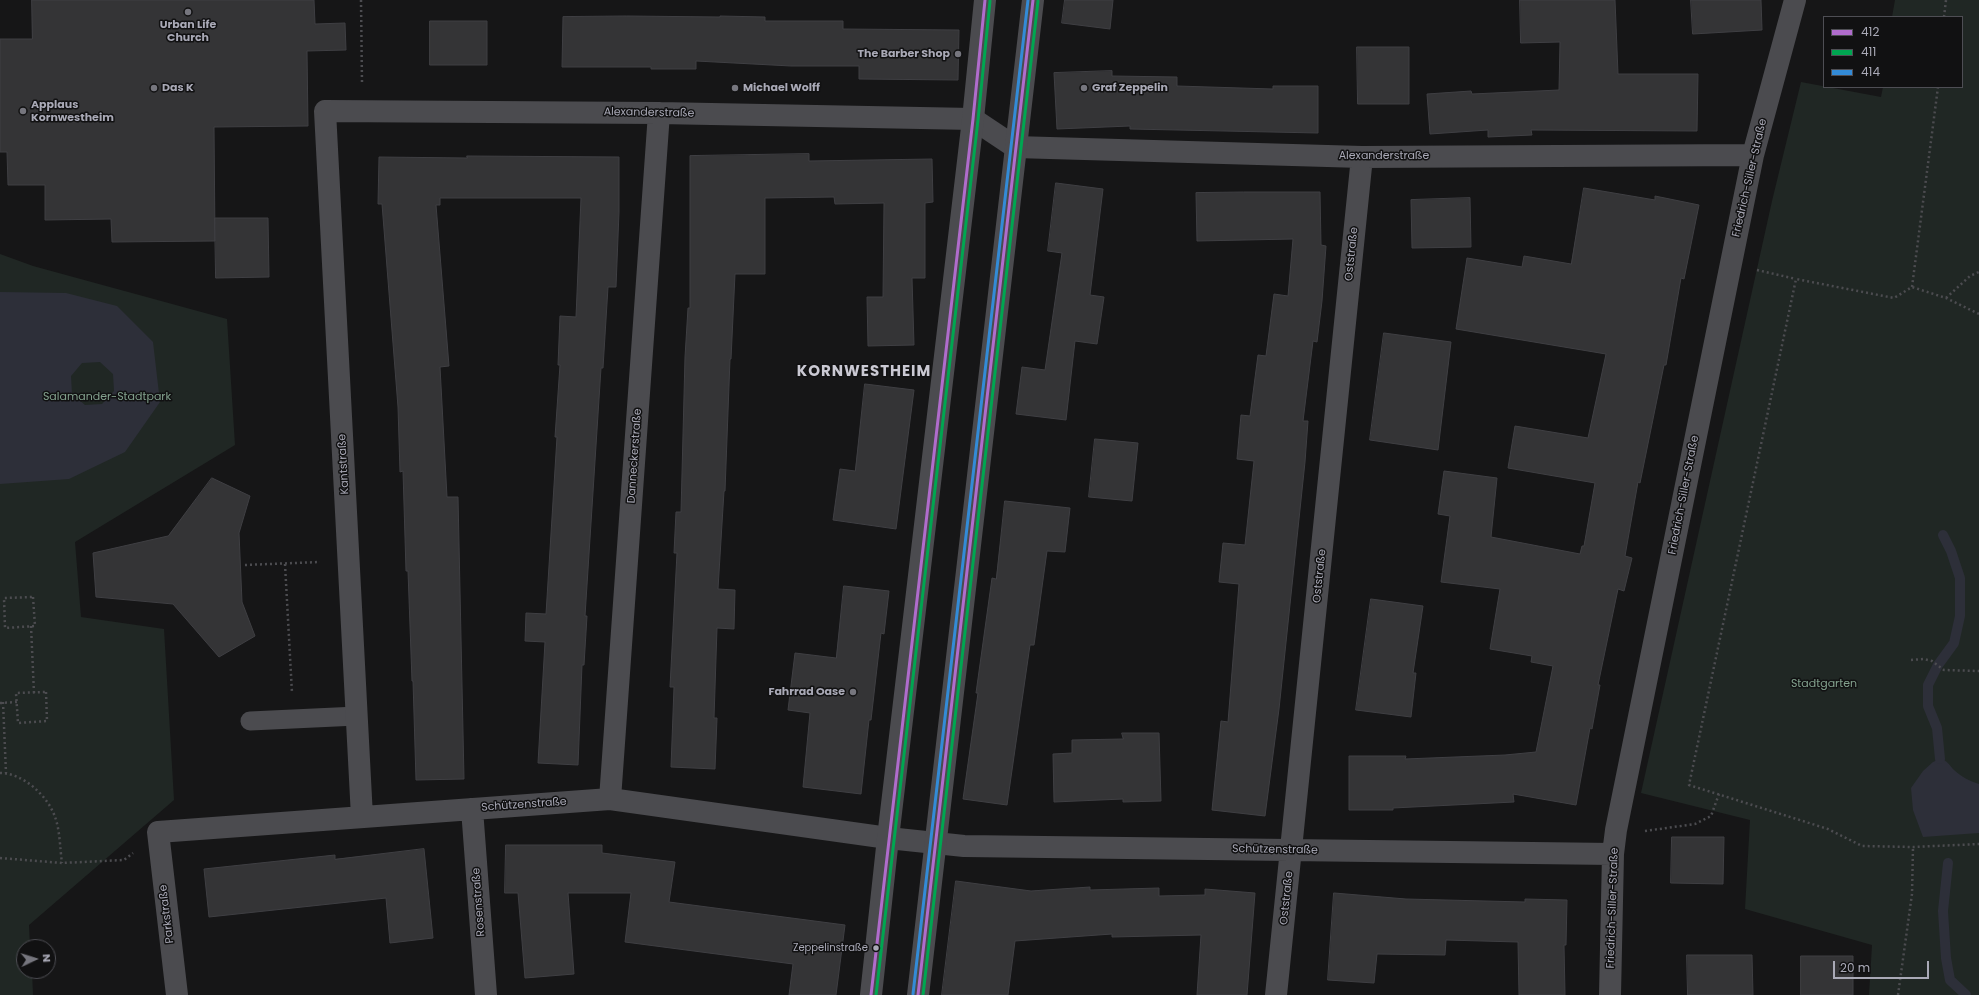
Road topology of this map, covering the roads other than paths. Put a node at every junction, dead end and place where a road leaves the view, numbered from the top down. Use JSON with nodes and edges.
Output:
{"nodes":[{"id":1,"x":985,"y":0,"type":"edge"},
{"id":2,"x":1033,"y":0,"type":"edge"},
{"id":3,"x":1795,"y":0,"type":"edge"},
{"id":4,"x":325,"y":111,"type":"joint"},
{"id":5,"x":659,"y":112,"type":"junction"},
{"id":6,"x":973,"y":119,"type":"junction"},
{"id":7,"x":1015,"y":147,"type":"junction"},
{"id":8,"x":1754,"y":155,"type":"junction"},
{"id":9,"x":1362,"y":157,"type":"junction"},
{"id":10,"x":357,"y":716,"type":"junction"},
{"id":11,"x":250,"y":722,"type":"dead end"},
{"id":12,"x":610,"y":799,"type":"junction"},
{"id":13,"x":472,"y":809,"type":"junction"},
{"id":14,"x":362,"y":817,"type":"junction"},
{"id":15,"x":158,"y":832,"type":"joint"},
{"id":16,"x":888,"y":838,"type":"junction"},
{"id":17,"x":936,"y":843,"type":"junction"},
{"id":18,"x":1292,"y":850,"type":"junction"},
{"id":19,"x":1613,"y":854,"type":"junction"},
{"id":20,"x":177,"y":995,"type":"edge"},
{"id":21,"x":486,"y":995,"type":"edge"},
{"id":22,"x":871,"y":995,"type":"edge"},
{"id":23,"x":918,"y":995,"type":"edge"},
{"id":24,"x":1276,"y":995,"type":"edge"},
{"id":25,"x":1610,"y":995,"type":"edge"}],
"edges":[{"from":1,"to":6,"type":"street"},
{"from":2,"to":7,"type":"street"},
{"from":3,"to":8,"type":"street","name":"Friedrich-Siller-Straße"},
{"from":4,"to":5,"type":"street","name":"Alexanderstraße"},
{"from":4,"to":10,"type":"street","name":"Kantstraße"},
{"from":5,"to":6,"type":"street","name":"Alexanderstraße"},
{"from":5,"to":12,"type":"street","name":"Danneckerstraße"},
{"from":6,"to":7,"type":"street"},
{"from":6,"to":16,"type":"street"},
{"from":7,"to":9,"type":"street","name":"Alexanderstraße"},
{"from":7,"to":17,"type":"street"},
{"from":8,"to":9,"type":"street","name":"Alexanderstraße"},
{"from":8,"to":19,"type":"street","name":"Friedrich-Siller-Straße"},
{"from":9,"to":18,"type":"street","name":"Oststraße"},
{"from":10,"to":11,"type":"lane"},
{"from":10,"to":14,"type":"street","name":"Kantstraße"},
{"from":12,"to":13,"type":"street","name":"Schützenstraße"},
{"from":12,"to":16,"type":"street","name":"Schützenstraße"},
{"from":13,"to":14,"type":"street","name":"Schützenstraße"},
{"from":13,"to":21,"type":"street","name":"Rosenstraße"},
{"from":14,"to":15,"type":"street","name":"Schützenstraße"},
{"from":15,"to":20,"type":"street","name":"Parkstraße"},
{"from":16,"to":17,"type":"street"},
{"from":16,"to":22,"type":"street"},
{"from":17,"to":18,"type":"street","name":"Schützenstraße"},
{"from":17,"to":23,"type":"street"},
{"from":18,"to":19,"type":"street","name":"Schützenstraße"},
{"from":18,"to":24,"type":"street","name":"Oststraße"},
{"from":19,"to":25,"type":"street","name":"Friedrich-Siller-Straße"}]}
